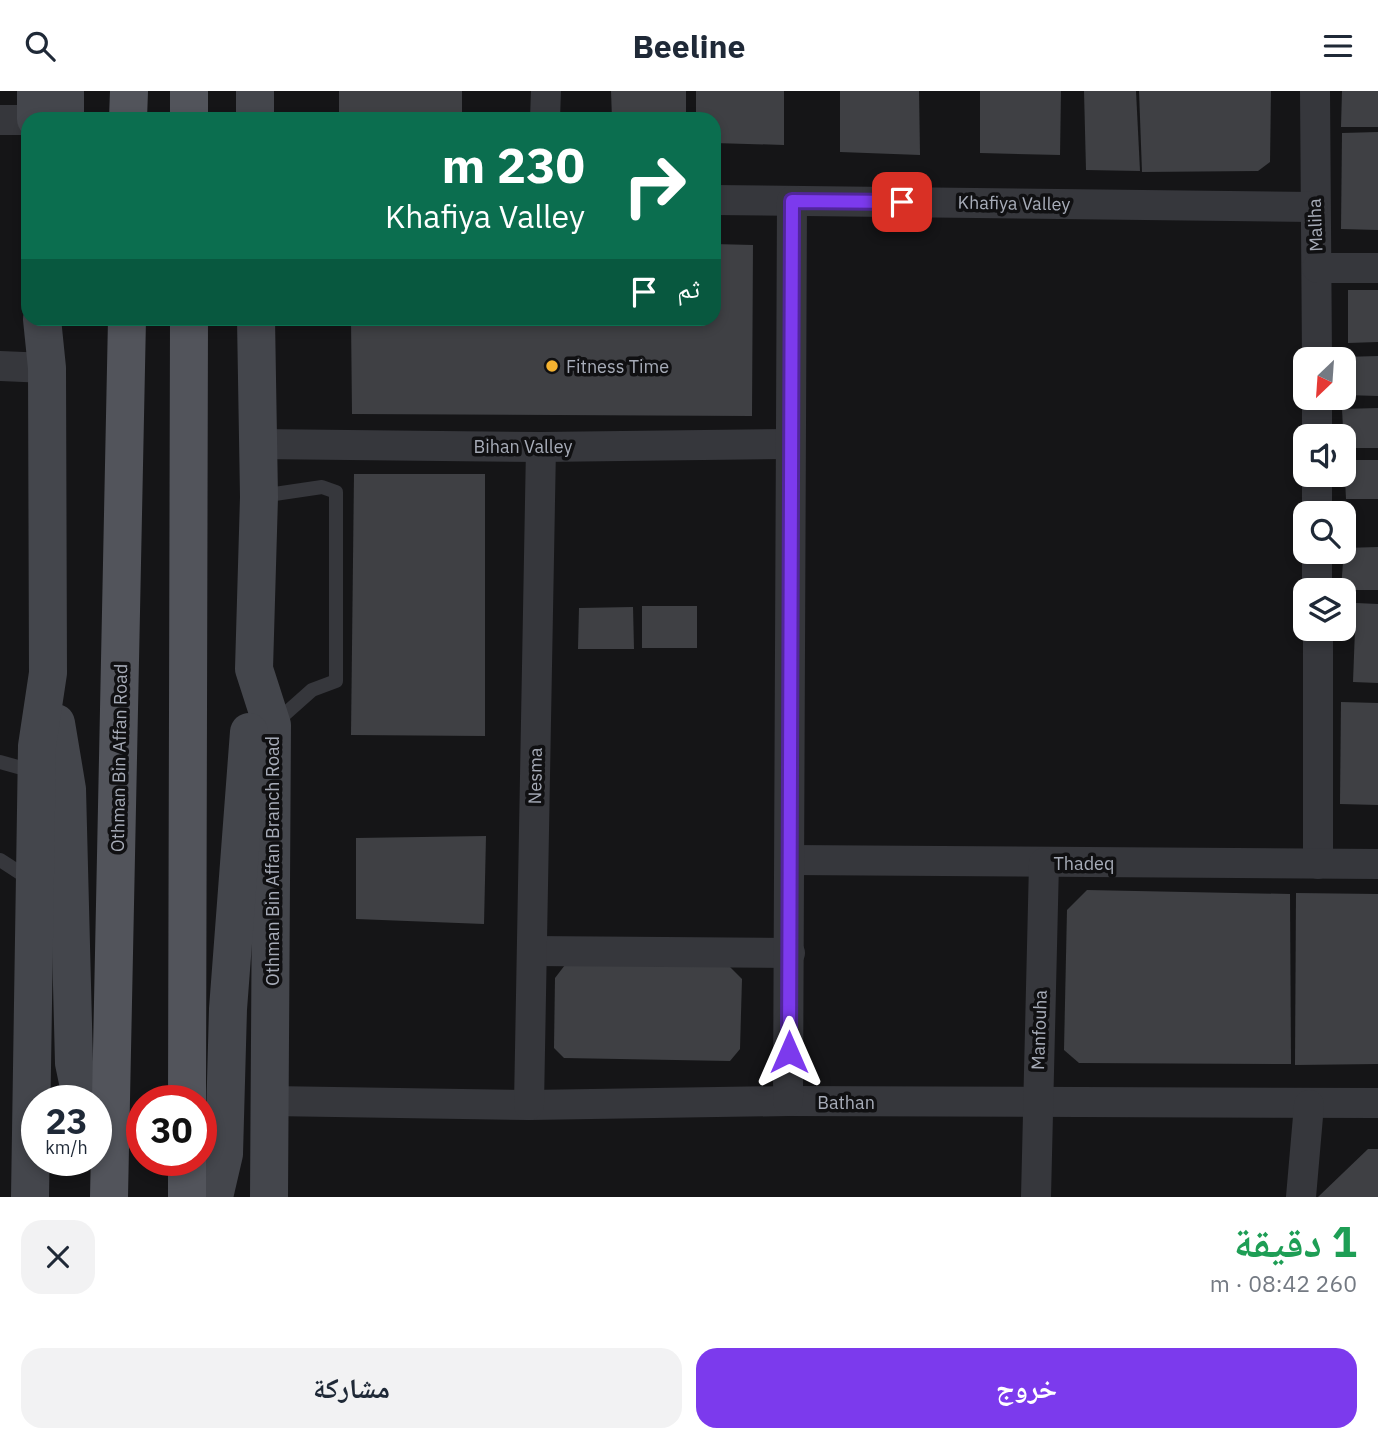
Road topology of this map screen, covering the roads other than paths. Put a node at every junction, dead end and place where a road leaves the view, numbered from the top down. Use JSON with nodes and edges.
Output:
{"nodes":[{"id":1,"x":36,"y":91,"type":"edge"},
{"id":2,"x":65,"y":91,"type":"edge"},
{"id":3,"x":129,"y":91,"type":"edge"},
{"id":4,"x":189,"y":91,"type":"edge"},
{"id":5,"x":255,"y":91,"type":"edge"},
{"id":6,"x":546,"y":91,"type":"edge"},
{"id":7,"x":1315,"y":91,"type":"edge"},
{"id":8,"x":36,"y":112,"type":"edge"},
{"id":9,"x":65,"y":112,"type":"edge"},
{"id":10,"x":128,"y":112,"type":"edge"},
{"id":11,"x":189,"y":112,"type":"edge"},
{"id":12,"x":255,"y":112,"type":"edge"},
{"id":13,"x":545,"y":112,"type":"edge"},
{"id":14,"x":0,"y":120,"type":"edge"},
{"id":15,"x":21,"y":120,"type":"edge"},
{"id":16,"x":721,"y":200,"type":"edge"},
{"id":17,"x":792,"y":201,"type":"junction"},
{"id":18,"x":1313,"y":207,"type":"junction"},
{"id":19,"x":1317,"y":268,"type":"junction"},
{"id":20,"x":1378,"y":268,"type":"edge"},
{"id":21,"x":127,"y":326,"type":"edge"},
{"id":22,"x":188,"y":326,"type":"edge"},
{"id":23,"x":256,"y":326,"type":"edge"},
{"id":24,"x":44,"y":334,"type":"edge"},
{"id":25,"x":1317,"y":347,"type":"edge"},
{"id":26,"x":0,"y":366,"type":"edge"},
{"id":27,"x":257,"y":444,"type":"junction"},
{"id":28,"x":789,"y":444,"type":"junction"},
{"id":29,"x":541,"y":447,"type":"junction"},
{"id":30,"x":258,"y":496,"type":"junction"},
{"id":31,"x":1318,"y":641,"type":"edge"},
{"id":32,"x":254,"y":669,"type":"junction"},
{"id":33,"x":48,"y":673,"type":"junction"},
{"id":34,"x":272,"y":725,"type":"junction"},
{"id":35,"x":0,"y":762,"type":"edge"},
{"id":36,"x":38,"y":772,"type":"junction"},
{"id":37,"x":0,"y":860,"type":"edge"},
{"id":38,"x":790,"y":860,"type":"junction"},
{"id":39,"x":1044,"y":863,"type":"junction"},
{"id":40,"x":1318,"y":864,"type":"junction"},
{"id":41,"x":1378,"y":864,"type":"edge"},
{"id":42,"x":36,"y":883,"type":"junction"},
{"id":43,"x":532,"y":951,"type":"junction"},
{"id":44,"x":790,"y":953,"type":"junction"},
{"id":45,"x":79,"y":1085,"type":"edge"},
{"id":46,"x":187,"y":1085,"type":"edge"},
{"id":47,"x":271,"y":1101,"type":"junction"},
{"id":48,"x":788,"y":1101,"type":"junction"},
{"id":49,"x":1037,"y":1103,"type":"junction"},
{"id":50,"x":1378,"y":1103,"type":"edge"},
{"id":51,"x":529,"y":1105,"type":"junction"},
{"id":52,"x":1309,"y":1105,"type":"junction"},
{"id":53,"x":101,"y":1176,"type":"edge"},
{"id":54,"x":187,"y":1176,"type":"edge"},
{"id":55,"x":30,"y":1197,"type":"edge"},
{"id":56,"x":107,"y":1197,"type":"edge"},
{"id":57,"x":187,"y":1197,"type":"edge"},
{"id":58,"x":214,"y":1197,"type":"edge"},
{"id":59,"x":269,"y":1197,"type":"edge"},
{"id":60,"x":1036,"y":1197,"type":"edge"},
{"id":61,"x":1301,"y":1197,"type":"edge"}],
"edges":[{"from":1,"to":8,"type":"street"},
{"from":2,"to":9,"type":"street"},
{"from":3,"to":10,"type":"main road"},
{"from":4,"to":11,"type":"main road"},
{"from":5,"to":12,"type":"street"},
{"from":6,"to":13,"type":"street"},
{"from":7,"to":18,"type":"street","name":"Maliha"},
{"from":14,"to":15,"type":"street"},
{"from":16,"to":17,"type":"street","name":"Khafiya Valley"},
{"from":17,"to":18,"type":"street","name":"Khafiya Valley"},
{"from":17,"to":28,"type":"street"},
{"from":18,"to":19,"type":"street","name":"Maliha"},
{"from":19,"to":20,"type":"street"},
{"from":19,"to":25,"type":"street","name":"Maliha"},
{"from":21,"to":56,"type":"main road","name":"Othman Bin Affan Road"},
{"from":22,"to":46,"type":"main road"},
{"from":23,"to":27,"type":"street","name":"Othman Bin Affan Branch Road"},
{"from":24,"to":26,"type":"street"},
{"from":24,"to":33,"type":"street"},
{"from":27,"to":29,"type":"street","name":"Bihan Valley"},
{"from":27,"to":30,"type":"street","name":"Othman Bin Affan Branch Road"},
{"from":28,"to":29,"type":"street","name":"Bihan Valley"},
{"from":28,"to":38,"type":"street"},
{"from":29,"to":43,"type":"street","name":"Nesma"},
{"from":30,"to":32,"type":"street","name":"Othman Bin Affan Branch Road"},
{"from":30,"to":34,"type":"lane"},
{"from":31,"to":40,"type":"street"},
{"from":32,"to":34,"type":"street","name":"Othman Bin Affan Branch Road"},
{"from":32,"to":58,"type":"street"},
{"from":33,"to":36,"type":"street"},
{"from":33,"to":45,"type":"street"},
{"from":34,"to":47,"type":"street","name":"Othman Bin Affan Branch Road"},
{"from":35,"to":36,"type":"lane"},
{"from":36,"to":42,"type":"street"},
{"from":37,"to":42,"type":"lane"},
{"from":38,"to":39,"type":"street","name":"Thadeq"},
{"from":38,"to":44,"type":"street"},
{"from":39,"to":40,"type":"street","name":"Thadeq"},
{"from":39,"to":49,"type":"street","name":"Manfouha"},
{"from":40,"to":41,"type":"street","name":"Thadeq"},
{"from":42,"to":55,"type":"street"},
{"from":43,"to":44,"type":"street"},
{"from":43,"to":51,"type":"street","name":"Nesma"},
{"from":44,"to":48,"type":"street"},
{"from":47,"to":51,"type":"street","name":"Bathan"},
{"from":47,"to":59,"type":"street","name":"Othman Bin Affan Branch Road"},
{"from":48,"to":49,"type":"street","name":"Bathan"},
{"from":48,"to":51,"type":"street","name":"Bathan"},
{"from":49,"to":52,"type":"street","name":"Bathan"},
{"from":49,"to":60,"type":"street","name":"Manfouha"},
{"from":50,"to":52,"type":"street","name":"Bathan"},
{"from":52,"to":61,"type":"street"},
{"from":53,"to":56,"type":"street"},
{"from":54,"to":57,"type":"main road"}]}
